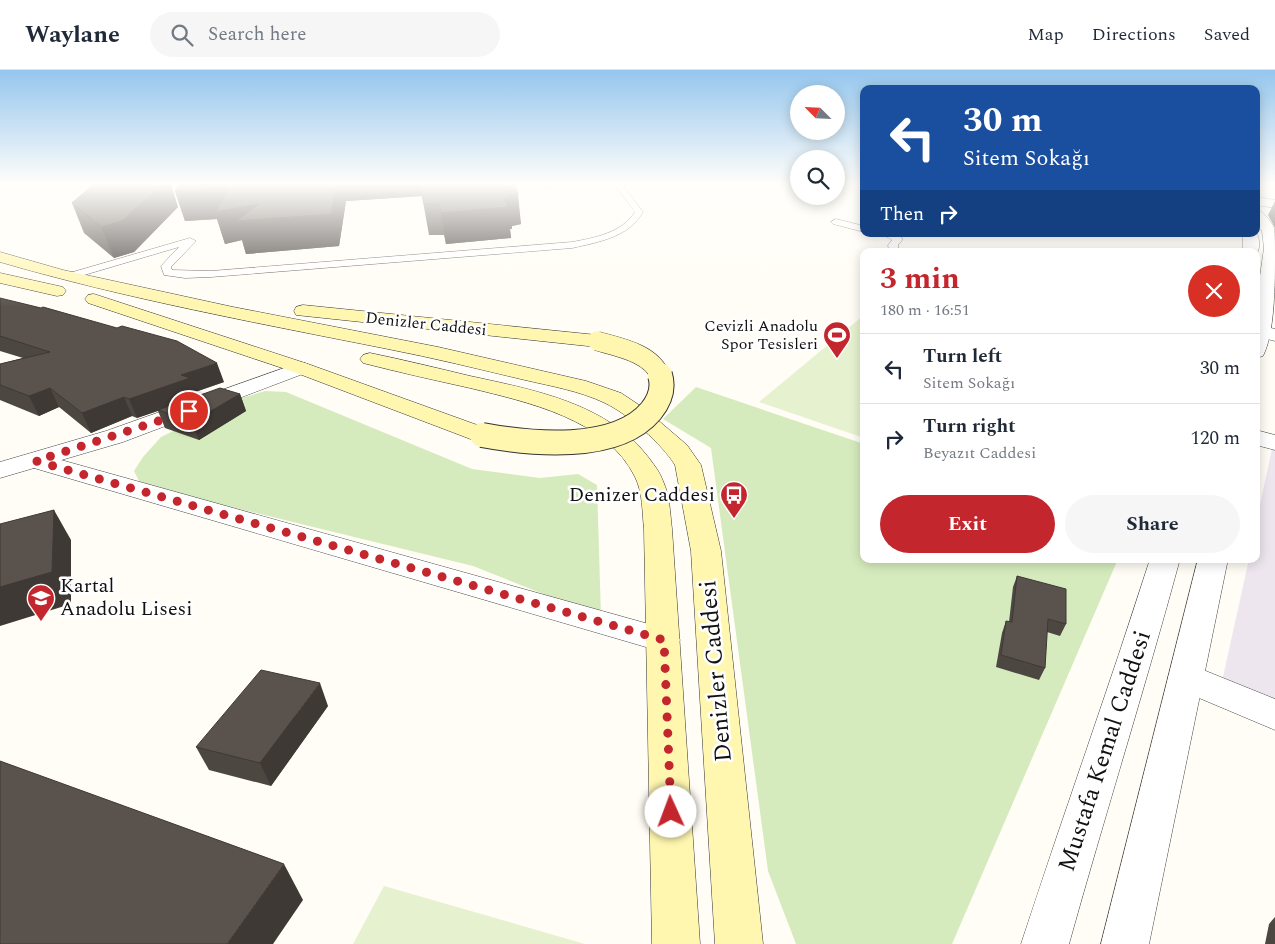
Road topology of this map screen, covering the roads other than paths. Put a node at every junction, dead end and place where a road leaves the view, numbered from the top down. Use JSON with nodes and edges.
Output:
{"nodes":[{"id":1,"x":625,"y":225,"type":"edge"},
{"id":2,"x":847,"y":225,"type":"edge"},
{"id":3,"x":1264,"y":225,"type":"edge"},
{"id":4,"x":860,"y":228,"type":"edge"},
{"id":5,"x":894,"y":237,"type":"edge"},
{"id":6,"x":894,"y":248,"type":"edge"},
{"id":7,"x":1273,"y":255,"type":"edge"},
{"id":8,"x":0,"y":257,"type":"edge"},
{"id":9,"x":70,"y":276,"type":"junction"},
{"id":10,"x":0,"y":278,"type":"edge"},
{"id":11,"x":131,"y":290,"type":"junction"},
{"id":12,"x":94,"y":299,"type":"junction"},
{"id":13,"x":1264,"y":332,"type":"edge"},
{"id":14,"x":301,"y":368,"type":"junction"},
{"id":15,"x":1260,"y":438,"type":"edge"},
{"id":16,"x":1275,"y":442,"type":"edge"},
{"id":17,"x":36,"y":461,"type":"junction"},
{"id":18,"x":0,"y":470,"type":"edge"},
{"id":19,"x":1164,"y":563,"type":"edge"},
{"id":20,"x":1213,"y":563,"type":"edge"},
{"id":21,"x":664,"y":640,"type":"junction"},
{"id":22,"x":1186,"y":677,"type":"junction"},
{"id":23,"x":1275,"y":714,"type":"edge"},
{"id":24,"x":676,"y":944,"type":"edge"},
{"id":25,"x":739,"y":944,"type":"edge"},
{"id":26,"x":1045,"y":944,"type":"edge"},
{"id":27,"x":1125,"y":944,"type":"edge"}],
"edges":[{"from":1,"to":9,"type":"lane"},
{"from":2,"to":4,"type":"lane"},
{"from":3,"to":7,"type":"street"},
{"from":5,"to":6,"type":"lane"},
{"from":7,"to":13,"type":"street"},
{"from":8,"to":9,"type":"main road","name":"Denizler Caddesi"},
{"from":9,"to":11,"type":"main road","name":"Denizler Caddesi"},
{"from":10,"to":12,"type":"main road","name":"Denizler Caddesi"},
{"from":11,"to":14,"type":"main road","name":"Denizler Caddesi","bridge":true},
{"from":11,"to":25,"type":"main road","name":"Denizler Caddesi"},
{"from":12,"to":14,"type":"main road","name":"Denizler Caddesi"},
{"from":12,"to":21,"type":"main road","name":"Denizler Caddesi"},
{"from":14,"to":17,"type":"street"},
{"from":15,"to":16,"type":"street"},
{"from":17,"to":18,"type":"street"},
{"from":17,"to":21,"type":"street"},
{"from":19,"to":26,"type":"street","name":"Mustafa Kemal Caddesi"},
{"from":20,"to":22,"type":"street"},
{"from":21,"to":24,"type":"main road","name":"Denizler Caddesi"},
{"from":22,"to":23,"type":"street"},
{"from":22,"to":27,"type":"street"}]}
